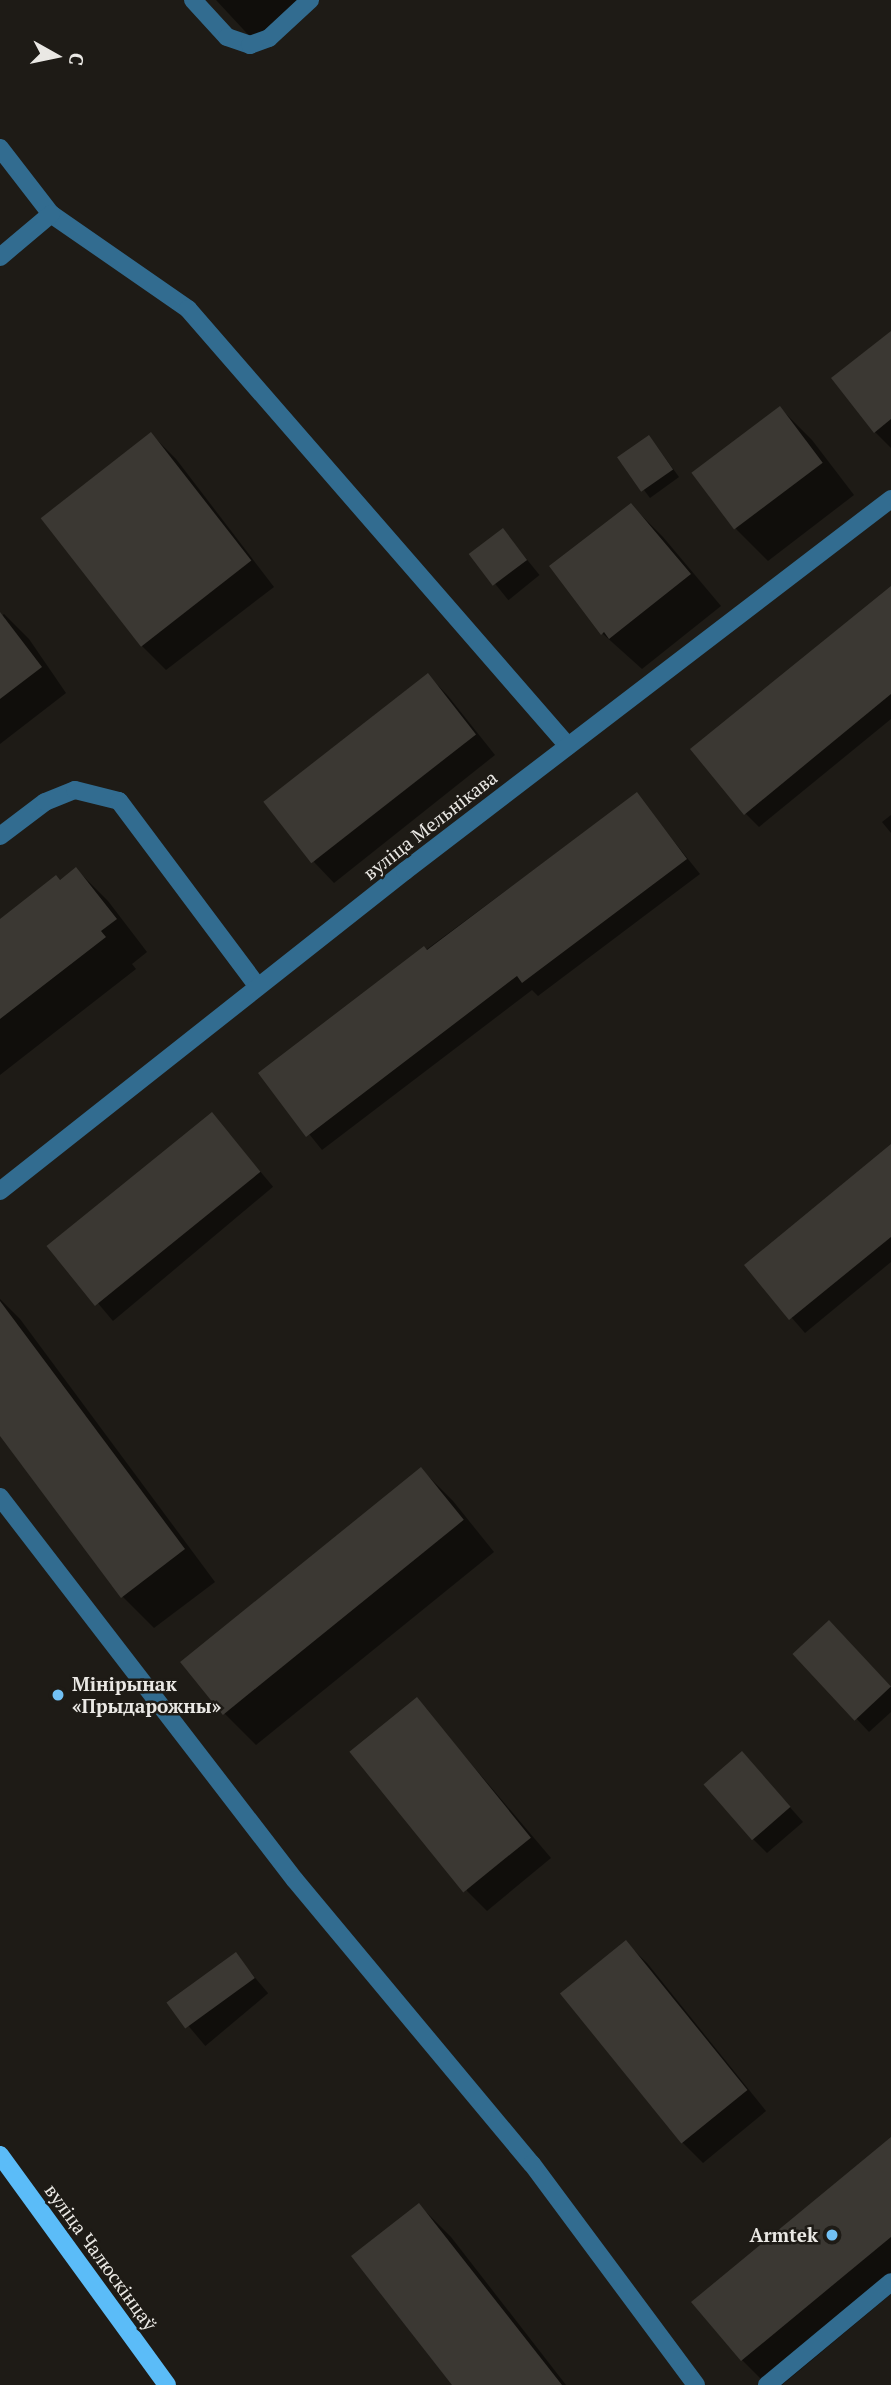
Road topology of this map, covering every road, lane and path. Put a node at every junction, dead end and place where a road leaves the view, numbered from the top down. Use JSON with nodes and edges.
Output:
{"nodes":[{"id":1,"x":193,"y":0,"type":"edge"},
{"id":2,"x":310,"y":0,"type":"edge"},
{"id":3,"x":0,"y":148,"type":"edge"},
{"id":4,"x":51,"y":214,"type":"junction"},
{"id":5,"x":0,"y":257,"type":"edge"},
{"id":6,"x":891,"y":499,"type":"edge"},
{"id":7,"x":568,"y":746,"type":"junction"},
{"id":8,"x":0,"y":836,"type":"edge"},
{"id":9,"x":258,"y":988,"type":"junction"},
{"id":10,"x":0,"y":1191,"type":"edge"},
{"id":11,"x":0,"y":1497,"type":"edge"},
{"id":12,"x":0,"y":2155,"type":"edge"},
{"id":13,"x":891,"y":2282,"type":"edge"},
{"id":14,"x":167,"y":2385,"type":"edge"},
{"id":15,"x":696,"y":2385,"type":"edge"},
{"id":16,"x":767,"y":2385,"type":"edge"}],
"edges":[{"from":1,"to":2,"type":"street"},
{"from":3,"to":4,"type":"street"},
{"from":4,"to":5,"type":"street"},
{"from":4,"to":7,"type":"street"},
{"from":6,"to":7,"type":"street","name":"вуліца Мельнікава"},
{"from":7,"to":9,"type":"street","name":"вуліца Мельнікава"},
{"from":8,"to":9,"type":"street"},
{"from":9,"to":10,"type":"street","name":"вуліца Мельнікава"},
{"from":11,"to":15,"type":"street"},
{"from":12,"to":14,"type":"main road","name":"вуліца Чалюскінцаў"},
{"from":13,"to":16,"type":"street"}]}
